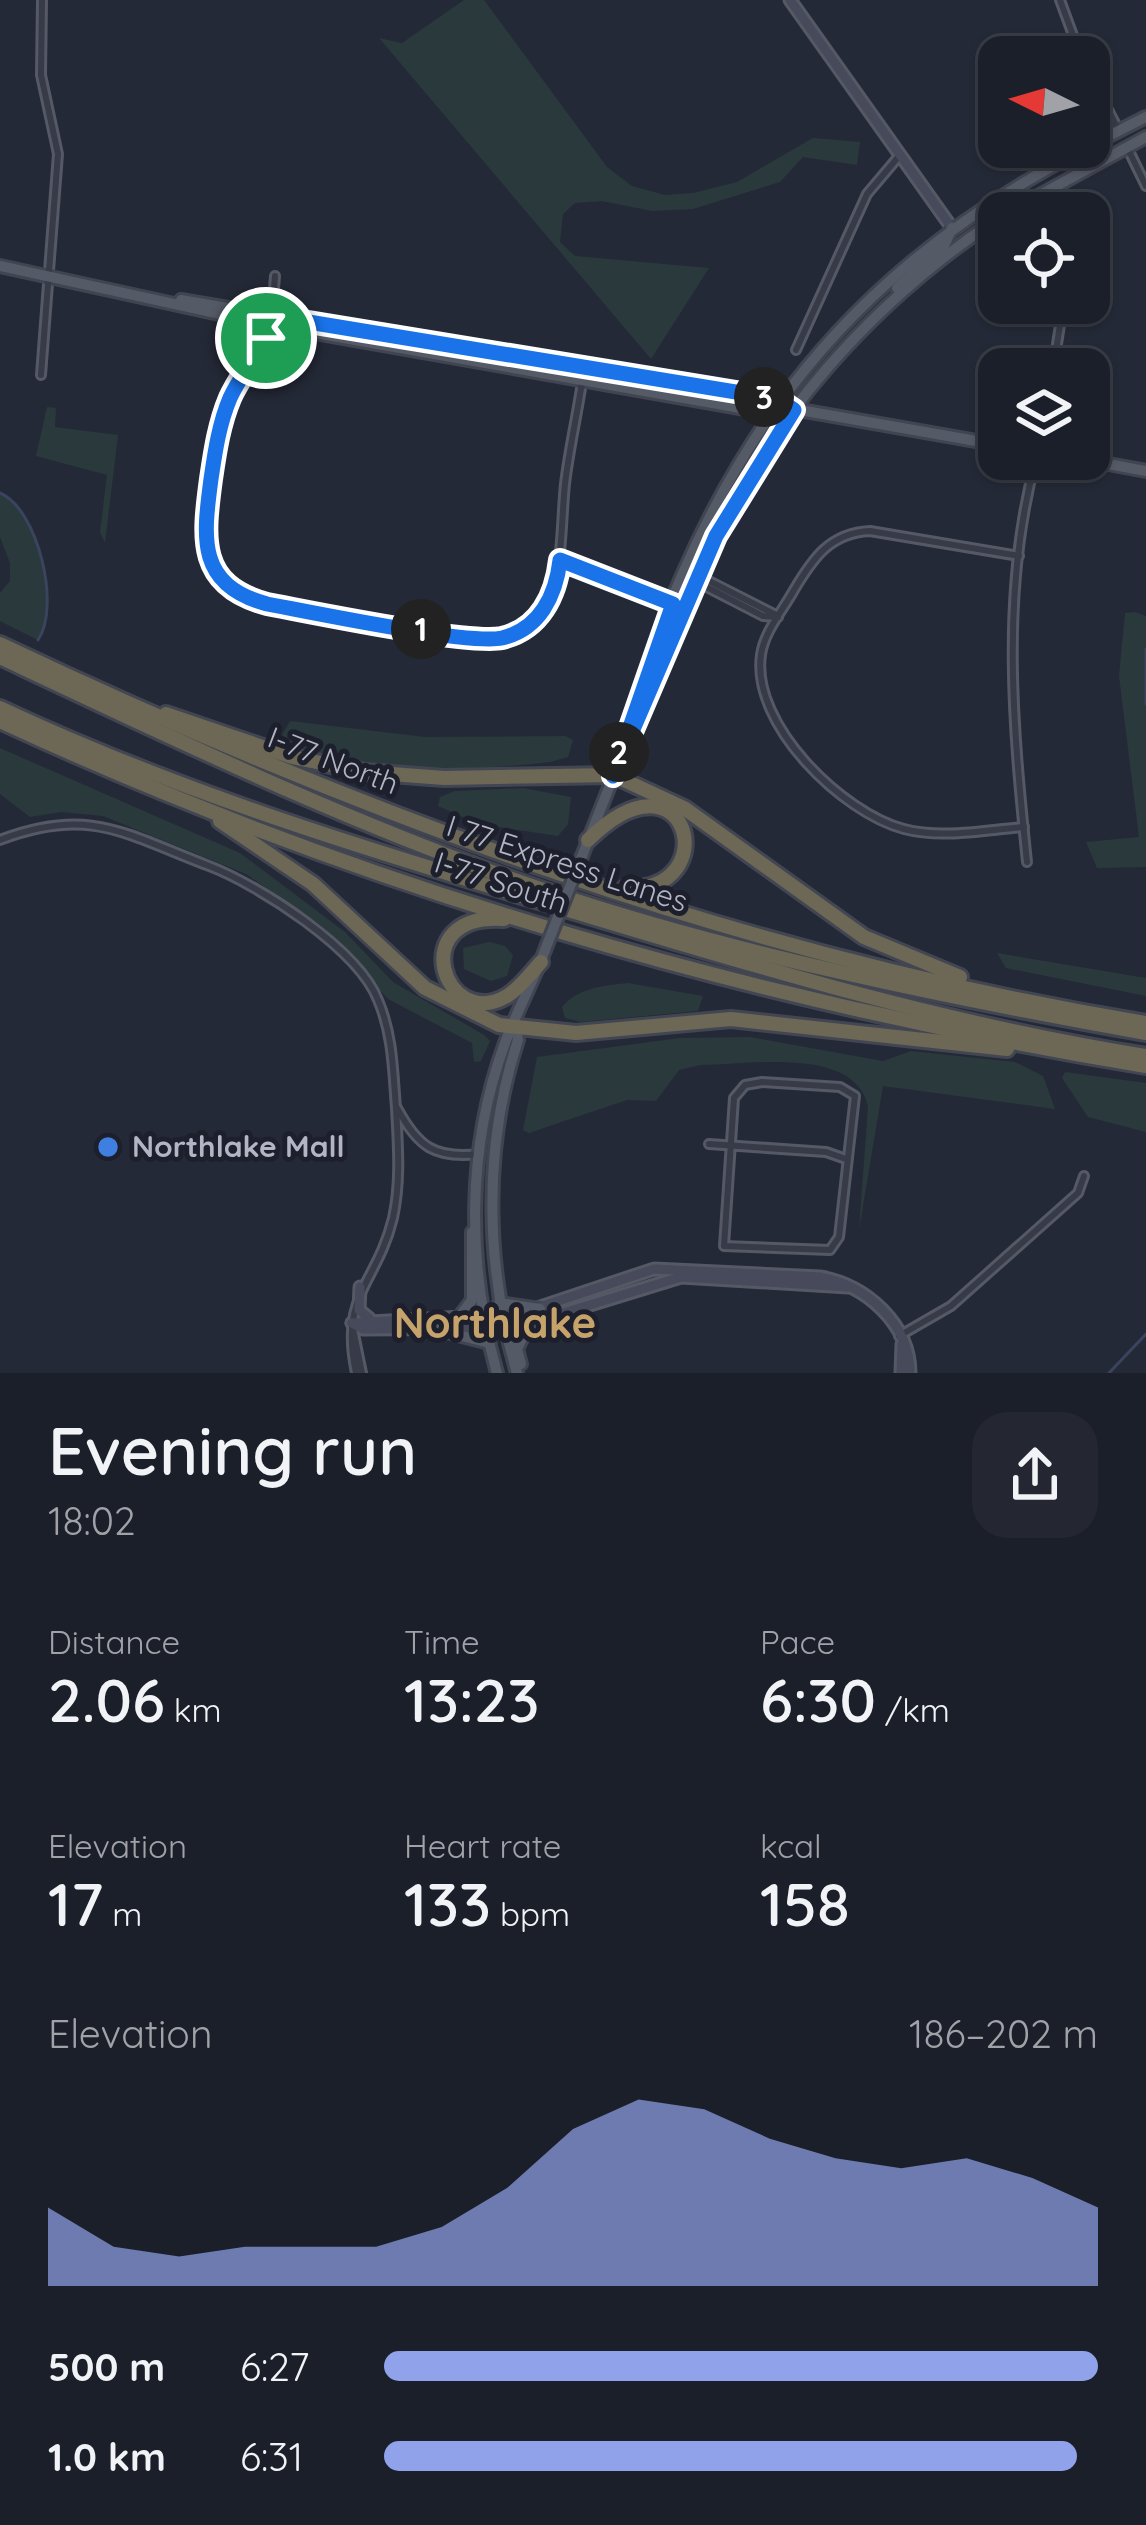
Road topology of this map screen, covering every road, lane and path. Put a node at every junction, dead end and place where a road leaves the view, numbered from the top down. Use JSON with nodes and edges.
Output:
{"nodes":[{"id":1,"x":42,"y":0,"type":"edge"},
{"id":2,"x":790,"y":0,"type":"edge"},
{"id":3,"x":1060,"y":0,"type":"edge"},
{"id":4,"x":1073,"y":36,"type":"edge"},
{"id":5,"x":1110,"y":114,"type":"edge"},
{"id":6,"x":1146,"y":117,"type":"edge"},
{"id":7,"x":1119,"y":131,"type":"junction"},
{"id":8,"x":1110,"y":136,"type":"edge"},
{"id":9,"x":1146,"y":137,"type":"edge"},
{"id":10,"x":1127,"y":147,"type":"junction"},
{"id":11,"x":900,"y":155,"type":"junction"},
{"id":12,"x":1053,"y":168,"type":"edge"},
{"id":13,"x":1146,"y":186,"type":"edge"},
{"id":14,"x":1045,"y":192,"type":"edge"},
{"id":15,"x":952,"y":228,"type":"junction"},
{"id":16,"x":978,"y":233,"type":"edge"},
{"id":17,"x":0,"y":266,"type":"edge"},
{"id":18,"x":52,"y":275,"type":"junction"},
{"id":19,"x":275,"y":276,"type":"dead end"},
{"id":20,"x":271,"y":321,"type":"junction"},
{"id":21,"x":860,"y":332,"type":"junction"},
{"id":22,"x":796,"y":350,"type":"dead end"},
{"id":23,"x":510,"y":356,"type":"junction"},
{"id":24,"x":534,"y":360,"type":"junction"},
{"id":25,"x":486,"y":365,"type":"junction"},
{"id":26,"x":584,"y":367,"type":"junction"},
{"id":27,"x":41,"y":375,"type":"dead end"},
{"id":28,"x":582,"y":382,"type":"junction"},
{"id":29,"x":778,"y":399,"type":"junction"},
{"id":30,"x":794,"y":410,"type":"junction"},
{"id":31,"x":768,"y":413,"type":"junction"},
{"id":32,"x":978,"y":441,"type":"edge"},
{"id":33,"x":1110,"y":464,"type":"edge"},
{"id":34,"x":1146,"y":471,"type":"edge"},
{"id":35,"x":1032,"y":480,"type":"edge"},
{"id":36,"x":1019,"y":556,"type":"junction"},
{"id":37,"x":560,"y":560,"type":"junction"},
{"id":38,"x":695,"y":580,"type":"junction"},
{"id":39,"x":673,"y":604,"type":"junction"},
{"id":40,"x":778,"y":617,"type":"junction"},
{"id":41,"x":0,"y":644,"type":"edge"},
{"id":42,"x":0,"y":657,"type":"edge"},
{"id":43,"x":93,"y":688,"type":"junction"},
{"id":44,"x":0,"y":709,"type":"edge"},
{"id":45,"x":0,"y":721,"type":"edge"},
{"id":46,"x":613,"y":776,"type":"junction"},
{"id":47,"x":184,"y":800,"type":"junction"},
{"id":48,"x":1024,"y":827,"type":"junction"},
{"id":49,"x":0,"y":840,"type":"edge"},
{"id":50,"x":588,"y":840,"type":"junction"},
{"id":51,"x":1027,"y":862,"type":"dead end"},
{"id":52,"x":600,"y":886,"type":"junction"},
{"id":53,"x":529,"y":921,"type":"junction"},
{"id":54,"x":543,"y":956,"type":"junction"},
{"id":55,"x":1022,"y":999,"type":"junction"},
{"id":56,"x":1146,"y":1023,"type":"edge"},
{"id":57,"x":515,"y":1028,"type":"junction"},
{"id":58,"x":1146,"y":1033,"type":"edge"},
{"id":59,"x":1070,"y":1054,"type":"junction"},
{"id":60,"x":1146,"y":1057,"type":"edge"},
{"id":61,"x":1146,"y":1066,"type":"edge"},
{"id":62,"x":395,"y":1105,"type":"junction"},
{"id":63,"x":709,"y":1144,"type":"dead end"},
{"id":64,"x":731,"y":1145,"type":"junction"},
{"id":65,"x":479,"y":1154,"type":"junction"},
{"id":66,"x":845,"y":1159,"type":"junction"},
{"id":67,"x":1084,"y":1176,"type":"dead end"},
{"id":68,"x":475,"y":1223,"type":"junction"},
{"id":69,"x":360,"y":1287,"type":"junction"},
{"id":70,"x":848,"y":1287,"type":"junction"},
{"id":71,"x":500,"y":1303,"type":"junction"},
{"id":72,"x":540,"y":1309,"type":"junction"},
{"id":73,"x":459,"y":1317,"type":"junction"},
{"id":74,"x":375,"y":1319,"type":"junction"},
{"id":75,"x":485,"y":1322,"type":"junction"},
{"id":76,"x":352,"y":1323,"type":"junction"},
{"id":77,"x":503,"y":1323,"type":"junction"},
{"id":78,"x":528,"y":1326,"type":"junction"},
{"id":79,"x":430,"y":1328,"type":"junction"},
{"id":80,"x":900,"y":1340,"type":"junction"},
{"id":81,"x":489,"y":1343,"type":"junction"},
{"id":82,"x":359,"y":1373,"type":"edge"},
{"id":83,"x":497,"y":1373,"type":"edge"},
{"id":84,"x":520,"y":1373,"type":"edge"},
{"id":85,"x":901,"y":1373,"type":"edge"},
{"id":86,"x":910,"y":1373,"type":"edge"}],
"edges":[{"from":1,"to":18,"type":"street"},
{"from":2,"to":11,"type":"street"},
{"from":3,"to":4,"type":"street"},
{"from":5,"to":7,"type":"street"},
{"from":6,"to":7,"type":"main road"},
{"from":7,"to":8,"type":"main road"},
{"from":9,"to":10,"type":"main road"},
{"from":10,"to":13,"type":"street"},
{"from":10,"to":14,"type":"main road"},
{"from":11,"to":15,"type":"street"},
{"from":11,"to":22,"type":"street"},
{"from":12,"to":15,"type":"main road"},
{"from":15,"to":21,"type":"main road"},
{"from":15,"to":29,"type":"main road"},
{"from":16,"to":21,"type":"main road"},
{"from":17,"to":18,"type":"main road"},
{"from":18,"to":20,"type":"main road"},
{"from":18,"to":27,"type":"street"},
{"from":19,"to":20,"type":"street"},
{"from":20,"to":23,"type":"main road"},
{"from":20,"to":25,"type":"main road"},
{"from":20,"to":37,"type":"street"},
{"from":21,"to":30,"type":"main road"},
{"from":23,"to":24,"type":"main road"},
{"from":23,"to":25,"type":"main road"},
{"from":24,"to":25,"type":"main road"},
{"from":24,"to":26,"type":"main road"},
{"from":25,"to":28,"type":"main road"},
{"from":26,"to":28,"type":"street"},
{"from":26,"to":29,"type":"main road"},
{"from":28,"to":31,"type":"main road"},
{"from":28,"to":37,"type":"street"},
{"from":29,"to":30,"type":"main road"},
{"from":29,"to":31,"type":"main road"},
{"from":30,"to":31,"type":"main road"},
{"from":30,"to":32,"type":"main road"},
{"from":30,"to":38,"type":"main road"},
{"from":31,"to":39,"type":"main road"},
{"from":33,"to":34,"type":"main road"},
{"from":35,"to":36,"type":"street"},
{"from":36,"to":40,"type":"street"},
{"from":36,"to":48,"type":"street"},
{"from":37,"to":39,"type":"street"},
{"from":38,"to":40,"type":"street"},
{"from":38,"to":46,"type":"main road"},
{"from":39,"to":46,"type":"main road"},
{"from":40,"to":48,"type":"street"},
{"from":41,"to":43,"type":"highway","name":"I-77 North"},
{"from":42,"to":58,"type":"highway","name":"I 77 Express Lanes"},
{"from":43,"to":46,"type":"highway"},
{"from":43,"to":52,"type":"highway","name":"I-77 North"},
{"from":44,"to":60,"type":"highway","name":"I 77 Express Lanes"},
{"from":45,"to":47,"type":"highway","name":"I-77 South"},
{"from":46,"to":50,"type":"main road"},
{"from":46,"to":55,"type":"highway"},
{"from":47,"to":53,"type":"highway","name":"I-77 South"},
{"from":47,"to":57,"type":"highway"},
{"from":48,"to":51,"type":"street"},
{"from":49,"to":62,"type":"street"},
{"from":50,"to":52,"type":"highway"},
{"from":50,"to":54,"type":"main road","bridge":true},
{"from":52,"to":55,"type":"highway","name":"I-77 North"},
{"from":53,"to":54,"type":"highway"},
{"from":53,"to":59,"type":"highway","name":"I-77 South"},
{"from":54,"to":57,"type":"main road"},
{"from":55,"to":56,"type":"highway","name":"I-77 North"},
{"from":57,"to":59,"type":"highway"},
{"from":57,"to":65,"type":"main road"},
{"from":57,"to":71,"type":"main road"},
{"from":59,"to":61,"type":"highway","name":"I-77 South"},
{"from":62,"to":65,"type":"street"},
{"from":62,"to":69,"type":"street"},
{"from":63,"to":64,"type":"street"},
{"from":64,"to":66,"type":"street"},
{"from":64,"to":66,"type":"street"},
{"from":64,"to":66,"type":"street"},
{"from":65,"to":68,"type":"main road"},
{"from":67,"to":80,"type":"street"},
{"from":68,"to":73,"type":"main road"},
{"from":68,"to":75,"type":"main road"},
{"from":69,"to":74,"type":"street"},
{"from":69,"to":76,"type":"street"},
{"from":70,"to":72,"type":"street"},
{"from":70,"to":78,"type":"street"},
{"from":70,"to":80,"type":"street"},
{"from":71,"to":72,"type":"main road"},
{"from":71,"to":77,"type":"main road"},
{"from":72,"to":77,"type":"street"},
{"from":73,"to":74,"type":"street"},
{"from":73,"to":75,"type":"street"},
{"from":74,"to":76,"type":"street"},
{"from":75,"to":77,"type":"street"},
{"from":75,"to":79,"type":"street"},
{"from":75,"to":81,"type":"main road"},
{"from":76,"to":79,"type":"street"},
{"from":76,"to":82,"type":"street"},
{"from":77,"to":78,"type":"street"},
{"from":77,"to":84,"type":"main road"},
{"from":78,"to":84,"type":"main road"},
{"from":79,"to":81,"type":"main road"},
{"from":80,"to":85,"type":"street"},
{"from":80,"to":86,"type":"street"},
{"from":81,"to":83,"type":"main road"}]}
